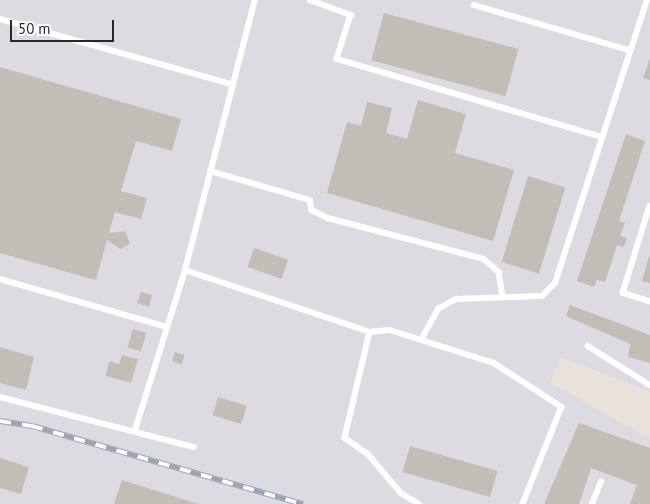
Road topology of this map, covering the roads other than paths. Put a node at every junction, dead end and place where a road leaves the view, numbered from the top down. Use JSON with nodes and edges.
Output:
{"nodes":[{"id":1,"x":255,"y":0,"type":"edge"},
{"id":2,"x":310,"y":0,"type":"edge"},
{"id":3,"x":647,"y":0,"type":"edge"},
{"id":4,"x":474,"y":5,"type":"dead end"},
{"id":5,"x":0,"y":19,"type":"edge"},
{"id":6,"x":630,"y":50,"type":"junction"},
{"id":7,"x":232,"y":84,"type":"junction"},
{"id":8,"x":602,"y":137,"type":"junction"},
{"id":9,"x":210,"y":172,"type":"junction"},
{"id":10,"x":650,"y":206,"type":"edge"},
{"id":11,"x":185,"y":270,"type":"junction"},
{"id":12,"x":0,"y":279,"type":"edge"},
{"id":13,"x":503,"y":297,"type":"junction"},
{"id":14,"x":650,"y":302,"type":"edge"},
{"id":15,"x":167,"y":327,"type":"junction"},
{"id":16,"x":370,"y":332,"type":"junction"},
{"id":17,"x":421,"y":340,"type":"junction"},
{"id":18,"x":588,"y":346,"type":"dead end"},
{"id":19,"x":650,"y":385,"type":"edge"},
{"id":20,"x":0,"y":397,"type":"edge"},
{"id":21,"x":135,"y":430,"type":"junction"},
{"id":22,"x":194,"y":447,"type":"dead end"},
{"id":23,"x":600,"y":482,"type":"dead end"},
{"id":24,"x":419,"y":504,"type":"edge"},
{"id":25,"x":523,"y":504,"type":"edge"},
{"id":26,"x":592,"y":504,"type":"edge"}],
"edges":[{"from":1,"to":7,"type":"lane"},
{"from":2,"to":8,"type":"lane"},
{"from":3,"to":6,"type":"lane"},
{"from":4,"to":6,"type":"lane"},
{"from":5,"to":7,"type":"lane"},
{"from":6,"to":8,"type":"lane"},
{"from":7,"to":9,"type":"lane"},
{"from":8,"to":13,"type":"lane"},
{"from":9,"to":11,"type":"lane"},
{"from":9,"to":13,"type":"lane"},
{"from":10,"to":14,"type":"lane"},
{"from":11,"to":15,"type":"lane"},
{"from":11,"to":16,"type":"lane"},
{"from":12,"to":15,"type":"lane"},
{"from":13,"to":17,"type":"lane"},
{"from":15,"to":21,"type":"lane"},
{"from":16,"to":17,"type":"lane"},
{"from":16,"to":24,"type":"lane"},
{"from":17,"to":25,"type":"lane"},
{"from":18,"to":19,"type":"lane"},
{"from":20,"to":21,"type":"lane"},
{"from":21,"to":22,"type":"lane"},
{"from":23,"to":26,"type":"lane"}]}
